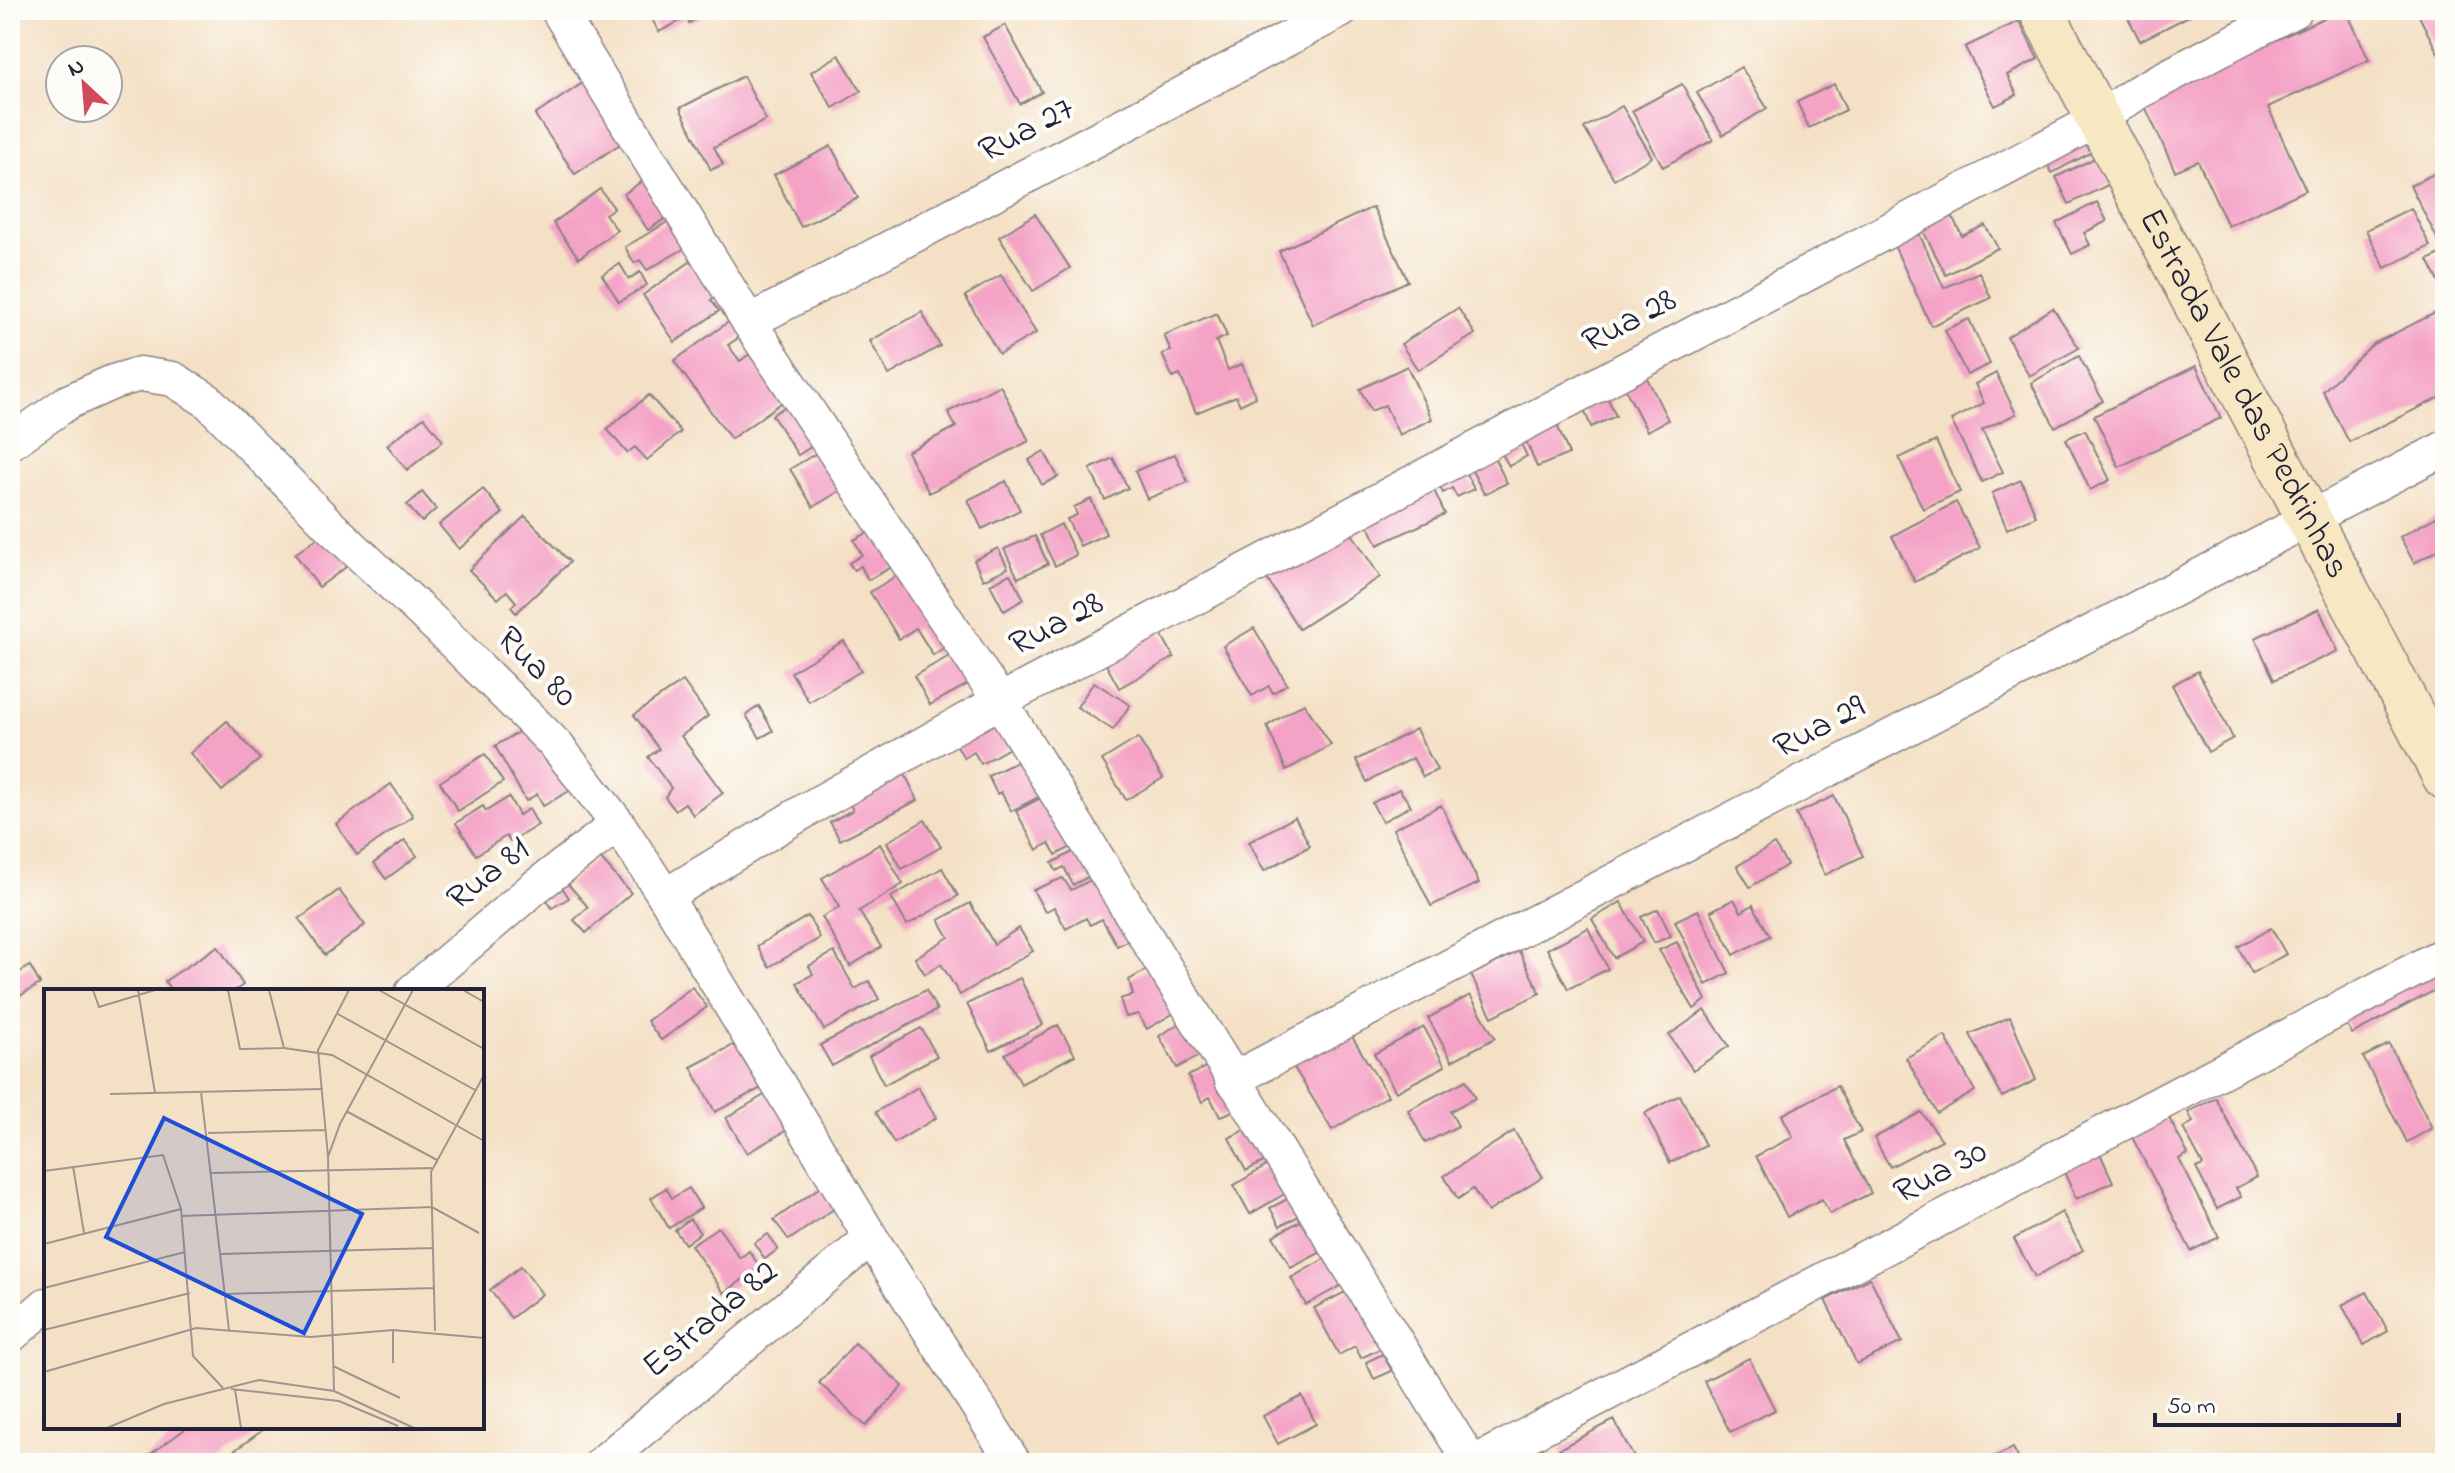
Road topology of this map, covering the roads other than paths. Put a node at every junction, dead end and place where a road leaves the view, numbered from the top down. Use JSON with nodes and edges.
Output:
{"nodes":[{"id":1,"x":558,"y":10,"type":"edge"},
{"id":2,"x":1342,"y":10,"type":"edge"},
{"id":3,"x":2041,"y":10,"type":"edge"},
{"id":4,"x":2295,"y":10,"type":"edge"},
{"id":5,"x":2097,"y":120,"type":"junction"},
{"id":6,"x":749,"y":322,"type":"junction"},
{"id":7,"x":10,"y":443,"type":"edge"},
{"id":8,"x":2445,"y":448,"type":"edge"},
{"id":9,"x":2307,"y":518,"type":"junction"},
{"id":10,"x":1000,"y":701,"type":"junction"},
{"id":11,"x":2445,"y":777,"type":"edge"},
{"id":12,"x":618,"y":824,"type":"junction"},
{"id":13,"x":665,"y":896,"type":"junction"},
{"id":14,"x":2445,"y":954,"type":"edge"},
{"id":15,"x":415,"y":989,"type":"edge"},
{"id":16,"x":1232,"y":1080,"type":"junction"},
{"id":17,"x":871,"y":1238,"type":"junction"},
{"id":18,"x":44,"y":1307,"type":"edge"},
{"id":19,"x":10,"y":1336,"type":"edge"},
{"id":20,"x":602,"y":1463,"type":"edge"},
{"id":21,"x":1014,"y":1463,"type":"edge"},
{"id":22,"x":1473,"y":1463,"type":"edge"}],
"edges":[{"from":1,"to":6,"type":"street"},
{"from":2,"to":6,"type":"street","name":"Rua 27"},
{"from":3,"to":5,"type":"main road","name":"Estrada Vale das Pedrinhas"},
{"from":4,"to":5,"type":"street","name":"Rua 28"},
{"from":5,"to":9,"type":"main road","name":"Estrada Vale das Pedrinhas"},
{"from":5,"to":10,"type":"street","name":"Rua 28"},
{"from":6,"to":10,"type":"street"},
{"from":7,"to":12,"type":"street","name":"Rua 80"},
{"from":8,"to":9,"type":"street","name":"Rua 29"},
{"from":9,"to":11,"type":"main road","name":"Estrada Vale das Pedrinhas"},
{"from":9,"to":16,"type":"street","name":"Rua 29"},
{"from":10,"to":13,"type":"street"},
{"from":10,"to":16,"type":"street"},
{"from":12,"to":13,"type":"street","name":"Rua 80"},
{"from":12,"to":15,"type":"street","name":"Rua 81"},
{"from":13,"to":17,"type":"street","name":"Rua 80"},
{"from":14,"to":22,"type":"street","name":"Rua 30"},
{"from":16,"to":22,"type":"street"},
{"from":17,"to":20,"type":"street","name":"Estrada 82"},
{"from":17,"to":21,"type":"street","name":"Rua 80"},
{"from":18,"to":19,"type":"street"}]}
